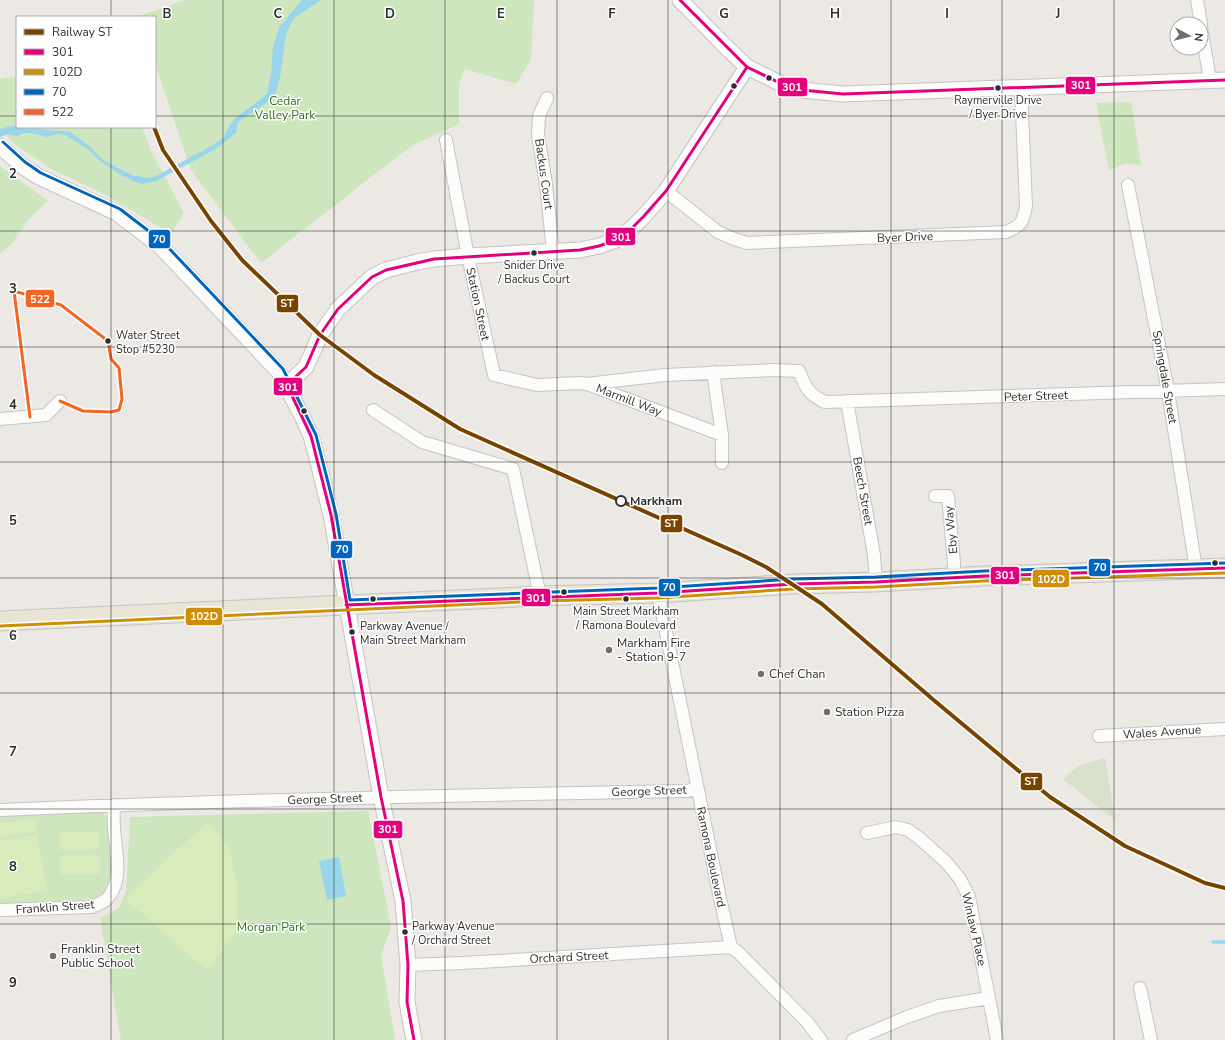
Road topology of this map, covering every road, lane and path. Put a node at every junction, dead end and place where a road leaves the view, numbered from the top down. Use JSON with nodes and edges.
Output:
{"nodes":[{"id":1,"x":680,"y":0,"type":"edge"},
{"id":2,"x":1196,"y":0,"type":"edge"},
{"id":3,"x":1199,"y":16,"type":"edge"},
{"id":4,"x":1206,"y":56,"type":"edge"},
{"id":5,"x":747,"y":67,"type":"junction"},
{"id":6,"x":1210,"y":80,"type":"junction"},
{"id":7,"x":1225,"y":80,"type":"edge"},
{"id":8,"x":1021,"y":88,"type":"junction"},
{"id":9,"x":547,"y":98,"type":"dead end"},
{"id":10,"x":446,"y":140,"type":"dead end"},
{"id":11,"x":2,"y":148,"type":"edge"},
{"id":12,"x":1128,"y":185,"type":"dead end"},
{"id":13,"x":666,"y":191,"type":"junction"},
{"id":14,"x":553,"y":251,"type":"junction"},
{"id":15,"x":468,"y":256,"type":"junction"},
{"id":16,"x":713,"y":372,"type":"junction"},
{"id":17,"x":587,"y":384,"type":"junction"},
{"id":18,"x":287,"y":385,"type":"junction"},
{"id":19,"x":1225,"y":389,"type":"edge"},
{"id":20,"x":1168,"y":391,"type":"junction"},
{"id":21,"x":60,"y":401,"type":"dead end"},
{"id":22,"x":847,"y":401,"type":"junction"},
{"id":23,"x":373,"y":410,"type":"dead end"},
{"id":24,"x":0,"y":419,"type":"edge"},
{"id":25,"x":722,"y":435,"type":"junction"},
{"id":26,"x":722,"y":463,"type":"dead end"},
{"id":27,"x":934,"y":496,"type":"dead end"},
{"id":28,"x":1225,"y":568,"type":"edge"},
{"id":29,"x":1196,"y":569,"type":"junction"},
{"id":30,"x":954,"y":578,"type":"junction"},
{"id":31,"x":876,"y":582,"type":"junction"},
{"id":32,"x":658,"y":592,"type":"junction"},
{"id":33,"x":540,"y":596,"type":"junction"},
{"id":34,"x":346,"y":605,"type":"junction"},
{"id":35,"x":0,"y":621,"type":"edge"},
{"id":36,"x":1225,"y":729,"type":"edge"},
{"id":37,"x":1099,"y":736,"type":"dead end"},
{"id":38,"x":697,"y":789,"type":"junction"},
{"id":39,"x":381,"y":797,"type":"junction"},
{"id":40,"x":114,"y":805,"type":"junction"},
{"id":41,"x":0,"y":810,"type":"edge"},
{"id":42,"x":867,"y":833,"type":"dead end"},
{"id":43,"x":0,"y":910,"type":"edge"},
{"id":44,"x":731,"y":947,"type":"junction"},
{"id":45,"x":408,"y":964,"type":"junction"},
{"id":46,"x":1140,"y":988,"type":"dead end"},
{"id":47,"x":989,"y":998,"type":"junction"},
{"id":48,"x":414,"y":1040,"type":"edge"},
{"id":49,"x":821,"y":1040,"type":"edge"},
{"id":50,"x":853,"y":1040,"type":"edge"},
{"id":51,"x":997,"y":1040,"type":"edge"},
{"id":52,"x":1151,"y":1040,"type":"edge"}],
"edges":[{"from":1,"to":5,"type":"street"},
{"from":2,"to":3,"type":"street"},
{"from":4,"to":6,"type":"street"},
{"from":5,"to":8,"type":"street"},
{"from":5,"to":13,"type":"street"},
{"from":6,"to":7,"type":"street"},
{"from":6,"to":8,"type":"street"},
{"from":8,"to":13,"type":"street","name":"Byer Drive"},
{"from":9,"to":14,"type":"street","name":"Backus Court"},
{"from":10,"to":15,"type":"street","name":"Station Street"},
{"from":11,"to":18,"type":"street"},
{"from":12,"to":20,"type":"street","name":"Springdale Street"},
{"from":13,"to":14,"type":"street"},
{"from":14,"to":15,"type":"street"},
{"from":15,"to":17,"type":"street","name":"Station Street"},
{"from":15,"to":18,"type":"street"},
{"from":16,"to":17,"type":"street","name":"Marmill Way"},
{"from":16,"to":22,"type":"street","name":"Marmill Way"},
{"from":16,"to":25,"type":"street"},
{"from":17,"to":25,"type":"street","name":"Marmill Way"},
{"from":18,"to":34,"type":"street"},
{"from":19,"to":20,"type":"street","name":"Peter Street"},
{"from":20,"to":22,"type":"street","name":"Peter Street"},
{"from":20,"to":29,"type":"street","name":"Springdale Street"},
{"from":21,"to":24,"type":"street"},
{"from":22,"to":31,"type":"street","name":"Beech Street"},
{"from":23,"to":33,"type":"street"},
{"from":25,"to":26,"type":"street"},
{"from":27,"to":30,"type":"street","name":"Eby Way"},
{"from":28,"to":29,"type":"main road"},
{"from":29,"to":30,"type":"main road"},
{"from":30,"to":31,"type":"main road"},
{"from":31,"to":32,"type":"main road"},
{"from":32,"to":33,"type":"main road"},
{"from":32,"to":38,"type":"street","name":"Ramona Boulevard"},
{"from":33,"to":34,"type":"main road"},
{"from":34,"to":35,"type":"main road"},
{"from":34,"to":39,"type":"street"},
{"from":36,"to":37,"type":"street","name":"Wales Avenue"},
{"from":38,"to":39,"type":"street","name":"George Street"},
{"from":38,"to":44,"type":"street","name":"Ramona Boulevard"},
{"from":39,"to":40,"type":"street","name":"George Street"},
{"from":39,"to":45,"type":"street"},
{"from":40,"to":41,"type":"street","name":"George Street"},
{"from":40,"to":43,"type":"street","name":"Franklin Street"},
{"from":42,"to":47,"type":"street","name":"Winlaw Place"},
{"from":44,"to":45,"type":"street","name":"Orchard Street"},
{"from":44,"to":49,"type":"street"},
{"from":45,"to":48,"type":"street"},
{"from":46,"to":52,"type":"street"},
{"from":47,"to":50,"type":"street"},
{"from":47,"to":51,"type":"street","name":"Winlaw Place"}]}
